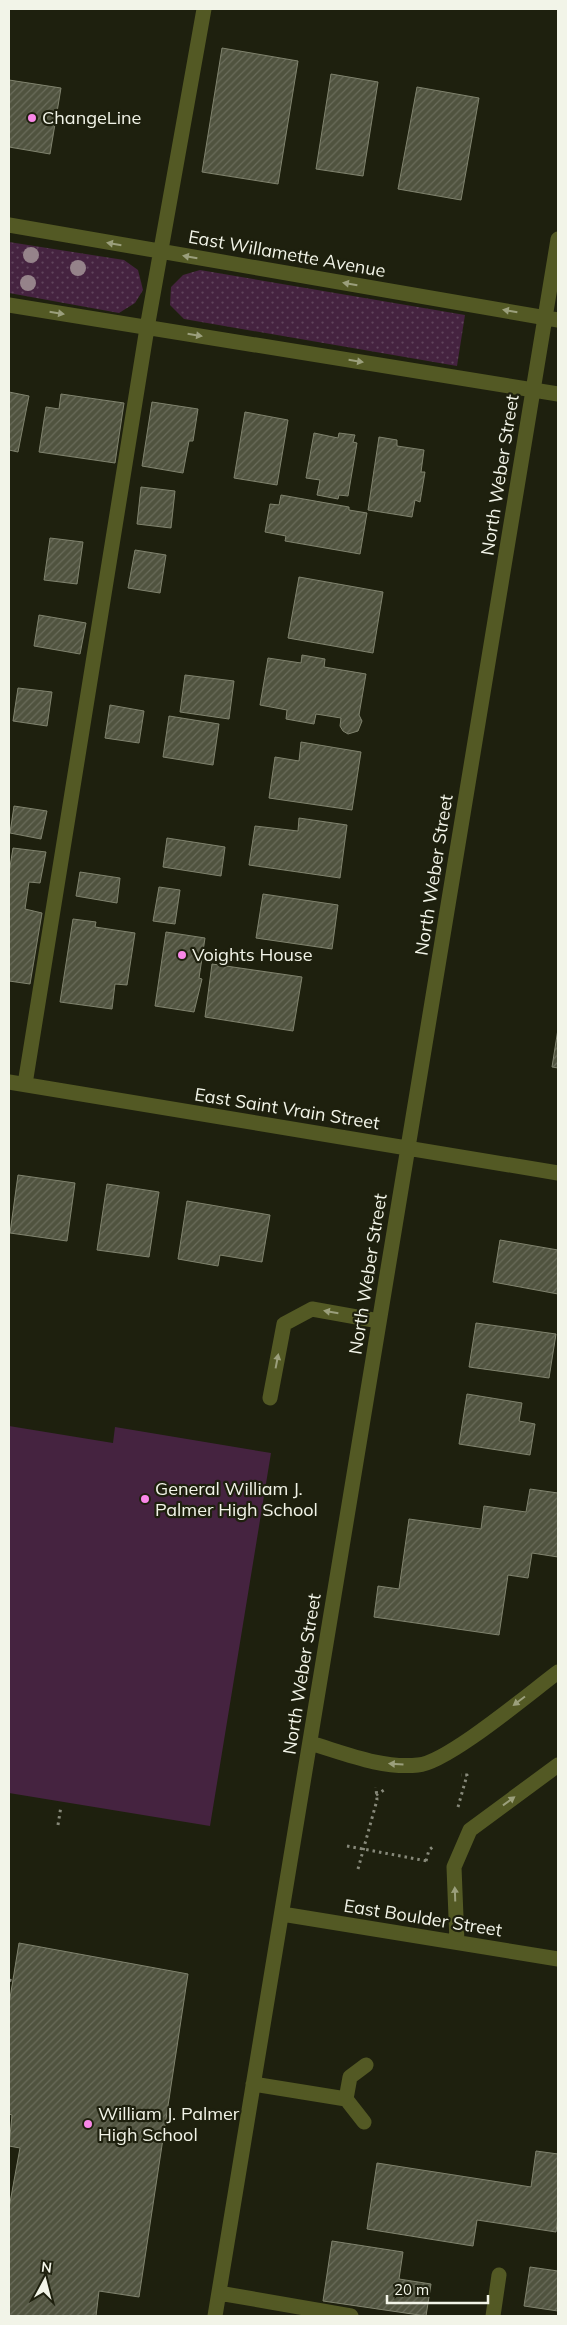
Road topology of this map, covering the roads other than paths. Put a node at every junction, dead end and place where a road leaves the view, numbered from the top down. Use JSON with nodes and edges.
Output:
{"nodes":[{"id":1,"x":204,"y":9,"type":"edge"},
{"id":2,"x":9,"y":225,"type":"edge"},
{"id":3,"x":558,"y":239,"type":"edge"},
{"id":4,"x":162,"y":252,"type":"junction"},
{"id":5,"x":9,"y":305,"type":"edge"},
{"id":6,"x":552,"y":318,"type":"edge"},
{"id":7,"x":147,"y":328,"type":"junction"},
{"id":8,"x":533,"y":390,"type":"junction"},
{"id":9,"x":558,"y":394,"type":"edge"},
{"id":10,"x":9,"y":1082,"type":"edge"},
{"id":11,"x":24,"y":1084,"type":"junction"},
{"id":12,"x":408,"y":1149,"type":"junction"},
{"id":13,"x":558,"y":1173,"type":"edge"},
{"id":14,"x":380,"y":1321,"type":"junction"},
{"id":15,"x":270,"y":1398,"type":"dead end"},
{"id":16,"x":558,"y":1672,"type":"edge"},
{"id":17,"x":310,"y":1744,"type":"junction"},
{"id":18,"x":558,"y":1765,"type":"edge"},
{"id":19,"x":282,"y":1914,"type":"junction"},
{"id":20,"x":457,"y":1942,"type":"junction"},
{"id":21,"x":558,"y":1959,"type":"edge"},
{"id":22,"x":366,"y":2065,"type":"dead end"},
{"id":23,"x":253,"y":2084,"type":"junction"},
{"id":24,"x":346,"y":2100,"type":"junction"},
{"id":25,"x":364,"y":2122,"type":"dead end"},
{"id":26,"x":499,"y":2275,"type":"dead end"},
{"id":27,"x":219,"y":2293,"type":"junction"},
{"id":28,"x":215,"y":2316,"type":"edge"},
{"id":29,"x":351,"y":2316,"type":"edge"},
{"id":30,"x":493,"y":2316,"type":"edge"}],
"edges":[{"from":1,"to":4,"type":"street"},
{"from":4,"to":2,"type":"street","name":"East Willamette Avenue","one_way":true},
{"from":3,"to":6,"type":"street","name":"North Weber Street"},
{"from":6,"to":4,"type":"street","name":"East Willamette Avenue","one_way":true},
{"from":4,"to":7,"type":"street"},
{"from":5,"to":7,"type":"street","one_way":true},
{"from":6,"to":8,"type":"street","name":"North Weber Street"},
{"from":7,"to":8,"type":"street","one_way":true},
{"from":7,"to":11,"type":"street"},
{"from":8,"to":9,"type":"street"},
{"from":8,"to":12,"type":"street","name":"North Weber Street"},
{"from":10,"to":11,"type":"street","name":"East Saint Vrain Street"},
{"from":11,"to":12,"type":"street","name":"East Saint Vrain Street"},
{"from":12,"to":13,"type":"street","name":"East Saint Vrain Street"},
{"from":12,"to":14,"type":"street","name":"North Weber Street"},
{"from":14,"to":15,"type":"street"},
{"from":14,"to":17,"type":"street","name":"North Weber Street"},
{"from":16,"to":17,"type":"street","one_way":true},
{"from":17,"to":19,"type":"street","name":"North Weber Street"},
{"from":20,"to":18,"type":"street","one_way":true},
{"from":19,"to":20,"type":"street","name":"East Boulder Street"},
{"from":19,"to":23,"type":"street","name":"North Weber Street"},
{"from":20,"to":21,"type":"street","name":"East Boulder Street"},
{"from":22,"to":24,"type":"street"},
{"from":23,"to":24,"type":"street"},
{"from":23,"to":27,"type":"street","name":"North Weber Street"},
{"from":24,"to":25,"type":"street"},
{"from":26,"to":30,"type":"street"},
{"from":27,"to":28,"type":"street","name":"North Weber Street"},
{"from":27,"to":29,"type":"street"}]}
